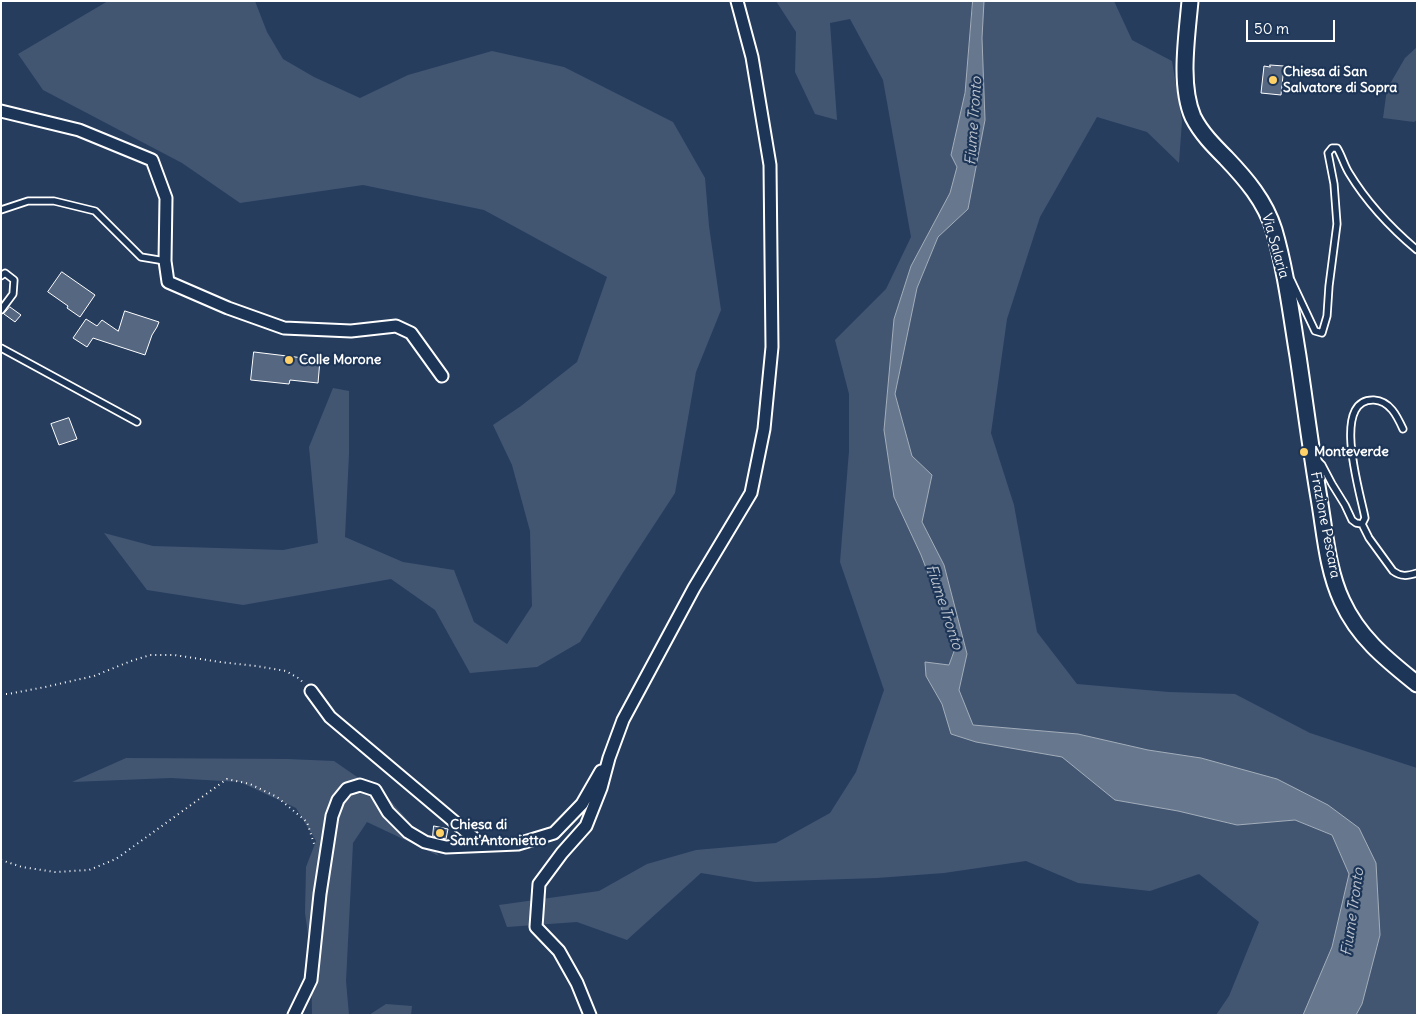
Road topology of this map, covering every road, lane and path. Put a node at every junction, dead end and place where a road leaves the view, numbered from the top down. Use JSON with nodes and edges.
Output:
{"nodes":[{"id":1,"x":737,"y":1,"type":"edge"},
{"id":2,"x":1190,"y":1,"type":"edge"},
{"id":3,"x":1,"y":111,"type":"edge"},
{"id":4,"x":1,"y":210,"type":"edge"},
{"id":5,"x":1417,"y":250,"type":"edge"},
{"id":6,"x":165,"y":261,"type":"junction"},
{"id":7,"x":1,"y":276,"type":"edge"},
{"id":8,"x":1285,"y":277,"type":"junction"},
{"id":9,"x":1,"y":310,"type":"edge"},
{"id":10,"x":1,"y":348,"type":"edge"},
{"id":11,"x":442,"y":376,"type":"dead end"},
{"id":12,"x":137,"y":422,"type":"dead end"},
{"id":13,"x":1403,"y":429,"type":"dead end"},
{"id":14,"x":1312,"y":455,"type":"junction"},
{"id":15,"x":1362,"y":524,"type":"junction"},
{"id":16,"x":1417,"y":573,"type":"edge"},
{"id":17,"x":1417,"y":684,"type":"edge"},
{"id":18,"x":311,"y":690,"type":"joint"},
{"id":19,"x":1,"y":694,"type":"edge"},
{"id":20,"x":609,"y":758,"type":"junction"},
{"id":21,"x":482,"y":845,"type":"junction"},
{"id":22,"x":316,"y":853,"type":"dead end"},
{"id":23,"x":1,"y":860,"type":"edge"},
{"id":24,"x":294,"y":1015,"type":"edge"},
{"id":25,"x":590,"y":1015,"type":"edge"}],
"edges":[{"from":1,"to":20,"type":"street"},
{"from":2,"to":8,"type":"main road","name":"Via Salaria"},
{"from":3,"to":6,"type":"street"},
{"from":4,"to":6,"type":"lane"},
{"from":5,"to":8,"type":"lane"},
{"from":6,"to":11,"type":"street"},
{"from":7,"to":9,"type":"lane"},
{"from":8,"to":14,"type":"main road","name":"Via Salaria"},
{"from":10,"to":12,"type":"lane"},
{"from":13,"to":15,"type":"lane"},
{"from":14,"to":15,"type":"lane"},
{"from":14,"to":17,"type":"main road","name":"Frazione Pescara"},
{"from":15,"to":16,"type":"lane"},
{"from":18,"to":19,"type":"path"},
{"from":18,"to":21,"type":"street"},
{"from":20,"to":21,"type":"street"},
{"from":20,"to":25,"type":"street"},
{"from":21,"to":24,"type":"street"},
{"from":22,"to":23,"type":"path"}]}
